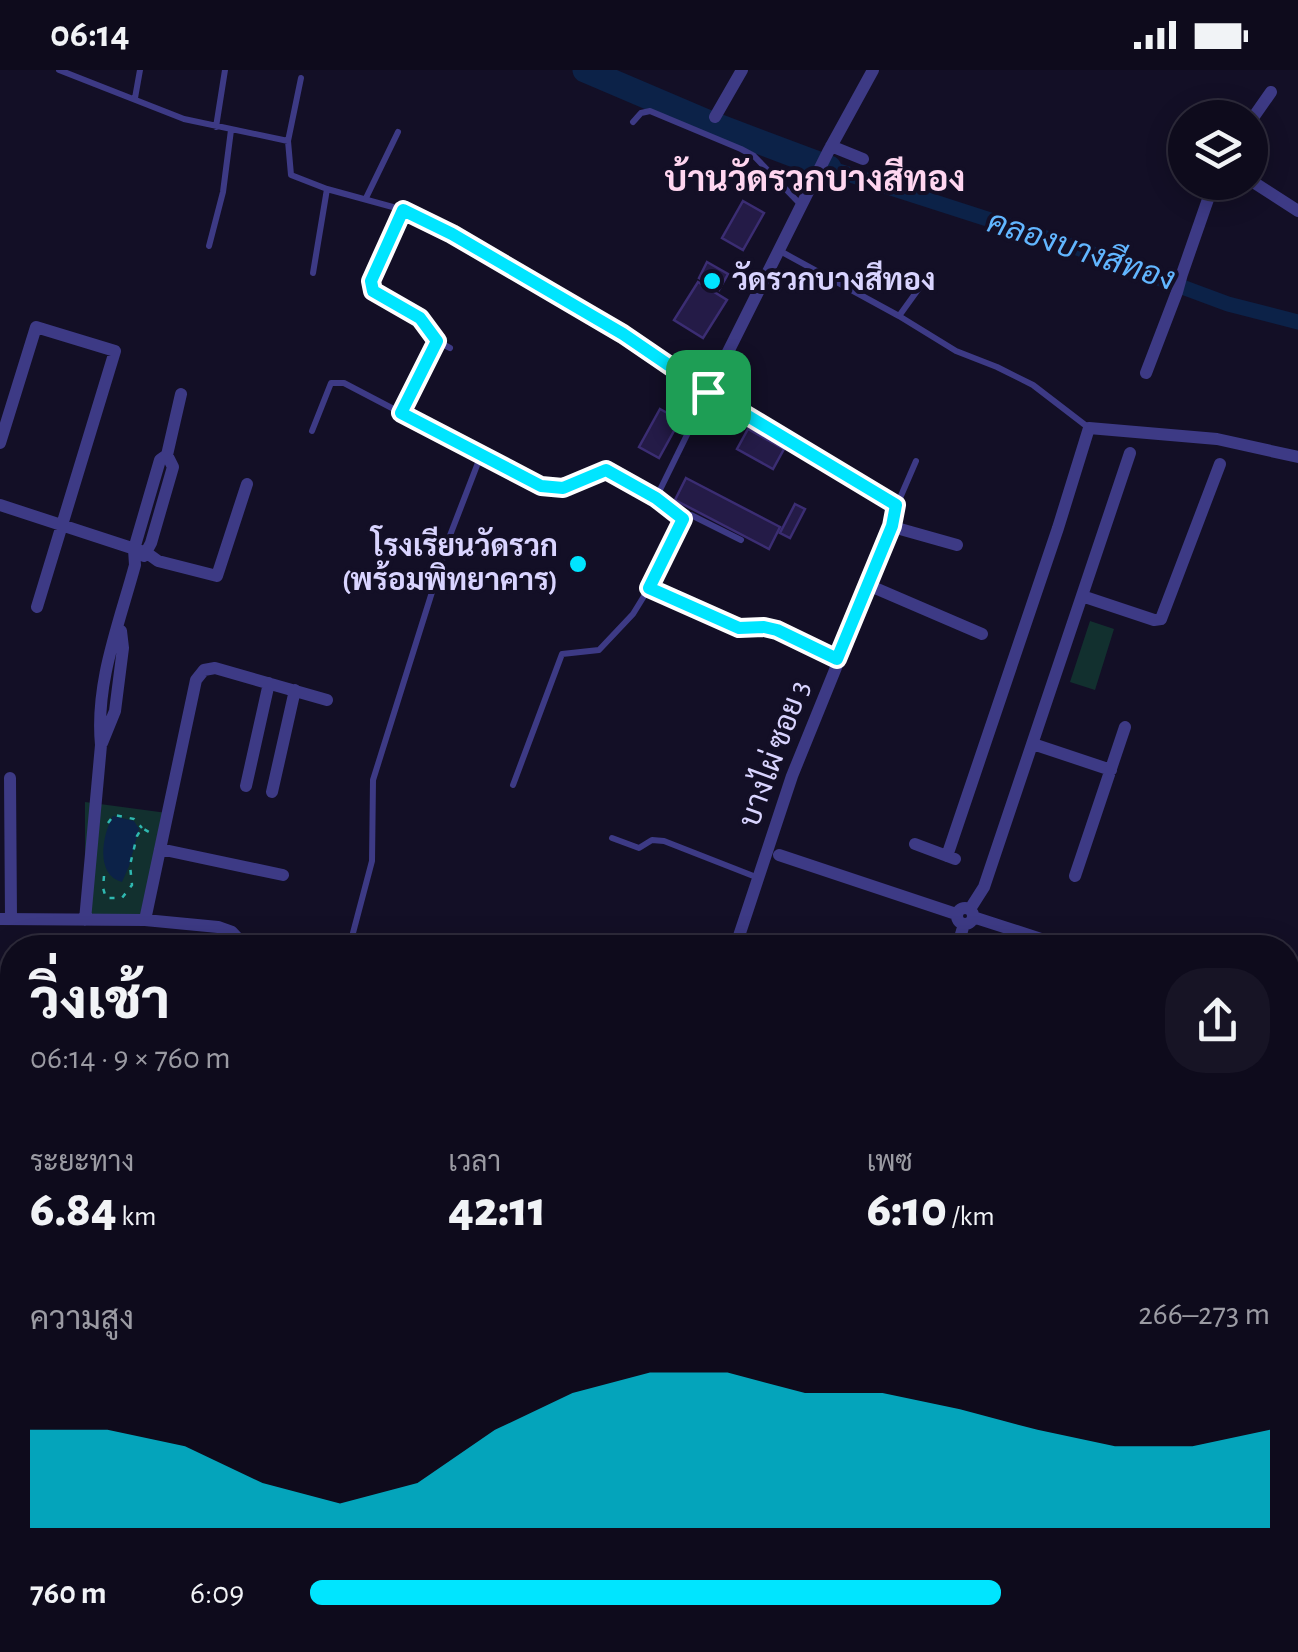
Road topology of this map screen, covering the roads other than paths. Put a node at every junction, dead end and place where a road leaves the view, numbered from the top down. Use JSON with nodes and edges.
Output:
{"nodes":[{"id":1,"x":59,"y":70,"type":"edge"},
{"id":2,"x":140,"y":70,"type":"edge"},
{"id":3,"x":225,"y":70,"type":"edge"},
{"id":4,"x":742,"y":70,"type":"edge"},
{"id":5,"x":873,"y":70,"type":"edge"},
{"id":6,"x":301,"y":78,"type":"dead end"},
{"id":7,"x":1271,"y":92,"type":"dead end"},
{"id":8,"x":135,"y":98,"type":"junction"},
{"id":9,"x":1265,"y":100,"type":"edge"},
{"id":10,"x":715,"y":117,"type":"dead end"},
{"id":11,"x":634,"y":122,"type":"dead end"},
{"id":12,"x":216,"y":127,"type":"junction"},
{"id":13,"x":231,"y":130,"type":"junction"},
{"id":14,"x":398,"y":132,"type":"dead end"},
{"id":15,"x":288,"y":141,"type":"junction"},
{"id":16,"x":829,"y":149,"type":"junction"},
{"id":17,"x":863,"y":159,"type":"dead end"},
{"id":18,"x":328,"y":189,"type":"junction"},
{"id":19,"x":1268,"y":192,"type":"edge"},
{"id":20,"x":366,"y":198,"type":"junction"},
{"id":21,"x":1208,"y":200,"type":"edge"},
{"id":22,"x":802,"y":206,"type":"junction"},
{"id":23,"x":403,"y":210,"type":"junction"},
{"id":24,"x":1298,"y":211,"type":"edge"},
{"id":25,"x":210,"y":246,"type":"dead end"},
{"id":26,"x":780,"y":251,"type":"junction"},
{"id":27,"x":930,"y":272,"type":"dead end"},
{"id":28,"x":313,"y":273,"type":"dead end"},
{"id":29,"x":899,"y":316,"type":"junction"},
{"id":30,"x":437,"y":341,"type":"junction"},
{"id":31,"x":450,"y":348,"type":"dead end"},
{"id":32,"x":1146,"y":374,"type":"dead end"},
{"id":33,"x":708,"y":392,"type":"junction"},
{"id":34,"x":182,"y":394,"type":"dead end"},
{"id":35,"x":401,"y":413,"type":"junction"},
{"id":36,"x":1089,"y":428,"type":"junction"},
{"id":37,"x":312,"y":431,"type":"dead end"},
{"id":38,"x":0,"y":443,"type":"edge"},
{"id":39,"x":1130,"y":452,"type":"dead end"},
{"id":40,"x":481,"y":455,"type":"junction"},
{"id":41,"x":1298,"y":457,"type":"edge"},
{"id":42,"x":916,"y":461,"type":"dead end"},
{"id":43,"x":1220,"y":464,"type":"dead end"},
{"id":44,"x":248,"y":484,"type":"dead end"},
{"id":45,"x":656,"y":498,"type":"junction"},
{"id":46,"x":0,"y":505,"type":"edge"},
{"id":47,"x":896,"y":505,"type":"junction"},
{"id":48,"x":683,"y":519,"type":"junction"},
{"id":49,"x":62,"y":524,"type":"junction"},
{"id":50,"x":892,"y":526,"type":"junction"},
{"id":51,"x":741,"y":540,"type":"dead end"},
{"id":52,"x":957,"y":545,"type":"dead end"},
{"id":53,"x":140,"y":551,"type":"junction"},
{"id":54,"x":868,"y":586,"type":"junction"},
{"id":55,"x":649,"y":588,"type":"junction"},
{"id":56,"x":1082,"y":596,"type":"junction"},
{"id":57,"x":36,"y":607,"type":"dead end"},
{"id":58,"x":982,"y":634,"type":"dead end"},
{"id":59,"x":837,"y":659,"type":"junction"},
{"id":60,"x":269,"y":683,"type":"junction"},
{"id":61,"x":295,"y":690,"type":"junction"},
{"id":62,"x":326,"y":700,"type":"dead end"},
{"id":63,"x":1125,"y":727,"type":"dead end"},
{"id":64,"x":1033,"y":744,"type":"junction"},
{"id":65,"x":1112,"y":770,"type":"junction"},
{"id":66,"x":10,"y":778,"type":"dead end"},
{"id":67,"x":513,"y":785,"type":"dead end"},
{"id":68,"x":246,"y":786,"type":"dead end"},
{"id":69,"x":272,"y":792,"type":"dead end"},
{"id":70,"x":612,"y":838,"type":"dead end"},
{"id":71,"x":161,"y":844,"type":"junction"},
{"id":72,"x":915,"y":844,"type":"dead end"},
{"id":73,"x":779,"y":855,"type":"dead end"},
{"id":74,"x":282,"y":875,"type":"dead end"},
{"id":75,"x":1075,"y":876,"type":"dead end"},
{"id":76,"x":757,"y":878,"type":"junction"},
{"id":77,"x":966,"y":916,"type":"junction"},
{"id":78,"x":5,"y":919,"type":"edge"},
{"id":79,"x":86,"y":920,"type":"junction"},
{"id":80,"x":145,"y":920,"type":"junction"},
{"id":81,"x":235,"y":935,"type":"edge"},
{"id":82,"x":352,"y":935,"type":"edge"},
{"id":83,"x":739,"y":935,"type":"edge"},
{"id":84,"x":961,"y":935,"type":"edge"},
{"id":85,"x":1028,"y":935,"type":"edge"}],
"edges":[{"from":1,"to":8,"type":"lane"},
{"from":2,"to":8,"type":"lane"},
{"from":3,"to":12,"type":"lane"},
{"from":4,"to":10,"type":"street"},
{"from":5,"to":16,"type":"street"},
{"from":6,"to":15,"type":"lane"},
{"from":7,"to":9,"type":"street"},
{"from":8,"to":12,"type":"lane"},
{"from":11,"to":22,"type":"lane"},
{"from":12,"to":13,"type":"lane"},
{"from":13,"to":15,"type":"lane"},
{"from":13,"to":25,"type":"lane"},
{"from":14,"to":20,"type":"lane"},
{"from":15,"to":18,"type":"lane"},
{"from":16,"to":17,"type":"street"},
{"from":16,"to":22,"type":"street"},
{"from":18,"to":20,"type":"lane"},
{"from":18,"to":28,"type":"lane"},
{"from":19,"to":24,"type":"street"},
{"from":20,"to":23,"type":"lane"},
{"from":21,"to":32,"type":"street"},
{"from":22,"to":26,"type":"street"},
{"from":23,"to":30,"type":"lane"},
{"from":23,"to":33,"type":"lane"},
{"from":26,"to":29,"type":"lane"},
{"from":26,"to":33,"type":"street"},
{"from":27,"to":29,"type":"lane"},
{"from":29,"to":36,"type":"lane"},
{"from":30,"to":31,"type":"lane"},
{"from":30,"to":35,"type":"lane"},
{"from":33,"to":45,"type":"lane"},
{"from":33,"to":47,"type":"street"},
{"from":34,"to":53,"type":"street"},
{"from":35,"to":37,"type":"lane"},
{"from":35,"to":40,"type":"lane"},
{"from":36,"to":41,"type":"street"},
{"from":36,"to":72,"type":"street"},
{"from":38,"to":49,"type":"street"},
{"from":39,"to":56,"type":"street"},
{"from":40,"to":45,"type":"lane"},
{"from":40,"to":82,"type":"lane"},
{"from":42,"to":47,"type":"lane"},
{"from":43,"to":56,"type":"street"},
{"from":44,"to":53,"type":"street"},
{"from":45,"to":48,"type":"lane"},
{"from":46,"to":49,"type":"street"},
{"from":47,"to":50,"type":"street","name":"บางไผ่ ซอย 3"},
{"from":48,"to":51,"type":"lane"},
{"from":48,"to":55,"type":"lane"},
{"from":49,"to":53,"type":"street"},
{"from":49,"to":57,"type":"street"},
{"from":50,"to":52,"type":"street"},
{"from":50,"to":54,"type":"street","name":"บางไผ่ ซอย 3"},
{"from":53,"to":79,"type":"street"},
{"from":54,"to":58,"type":"street"},
{"from":54,"to":59,"type":"street","name":"บางไผ่ ซอย 3"},
{"from":55,"to":59,"type":"lane"},
{"from":55,"to":67,"type":"lane"},
{"from":56,"to":64,"type":"street"},
{"from":59,"to":76,"type":"street","name":"บางไผ่ ซอย 3"},
{"from":60,"to":61,"type":"street"},
{"from":60,"to":68,"type":"street"},
{"from":60,"to":71,"type":"street"},
{"from":61,"to":62,"type":"street"},
{"from":61,"to":69,"type":"street"},
{"from":63,"to":65,"type":"street"},
{"from":64,"to":65,"type":"street"},
{"from":64,"to":77,"type":"street"},
{"from":65,"to":75,"type":"street"},
{"from":66,"to":78,"type":"street"},
{"from":70,"to":76,"type":"lane"},
{"from":71,"to":74,"type":"street"},
{"from":71,"to":80,"type":"street"},
{"from":73,"to":77,"type":"street"},
{"from":76,"to":83,"type":"street","name":"บางไผ่ ซอย 3"},
{"from":77,"to":84,"type":"street"},
{"from":77,"to":85,"type":"street"},
{"from":78,"to":79,"type":"street"},
{"from":79,"to":80,"type":"street"},
{"from":80,"to":81,"type":"street"}]}
